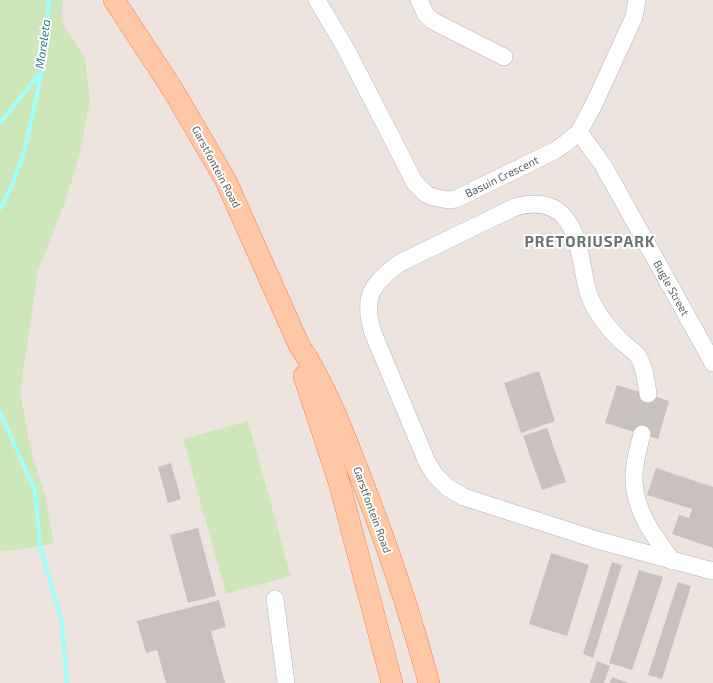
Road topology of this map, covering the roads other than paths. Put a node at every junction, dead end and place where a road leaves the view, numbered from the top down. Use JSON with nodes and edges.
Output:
{"nodes":[{"id":1,"x":114,"y":0,"type":"edge"},
{"id":2,"x":317,"y":0,"type":"edge"},
{"id":3,"x":419,"y":0,"type":"edge"},
{"id":4,"x":637,"y":0,"type":"edge"},
{"id":5,"x":504,"y":57,"type":"dead end"},
{"id":6,"x":579,"y":132,"type":"junction"},
{"id":7,"x":299,"y":345,"type":"junction"},
{"id":8,"x":713,"y":363,"type":"edge"},
{"id":9,"x":648,"y":394,"type":"tunnel mouth"},
{"id":10,"x":642,"y":434,"type":"tunnel mouth"},
{"id":11,"x":672,"y":561,"type":"junction"},
{"id":12,"x":709,"y":573,"type":"edge"},
{"id":13,"x":275,"y":599,"type":"dead end"},
{"id":14,"x":286,"y":683,"type":"edge"},
{"id":15,"x":392,"y":683,"type":"edge"},
{"id":16,"x":429,"y":683,"type":"edge"}],
"edges":[{"from":1,"to":7,"type":"main road","name":"Garstfontein Road"},
{"from":2,"to":6,"type":"street","name":"Basuin Crescent"},
{"from":3,"to":5,"type":"street"},
{"from":4,"to":6,"type":"street","name":"Basuin Crescent"},
{"from":6,"to":8,"type":"street","name":"Bugle Street"},
{"from":7,"to":15,"type":"main road","name":"Garstfontein Road"},
{"from":7,"to":16,"type":"main road","name":"Garstfontein Road"},
{"from":9,"to":11,"type":"street"},
{"from":10,"to":11,"type":"street"},
{"from":11,"to":12,"type":"street"},
{"from":13,"to":14,"type":"street"}]}
